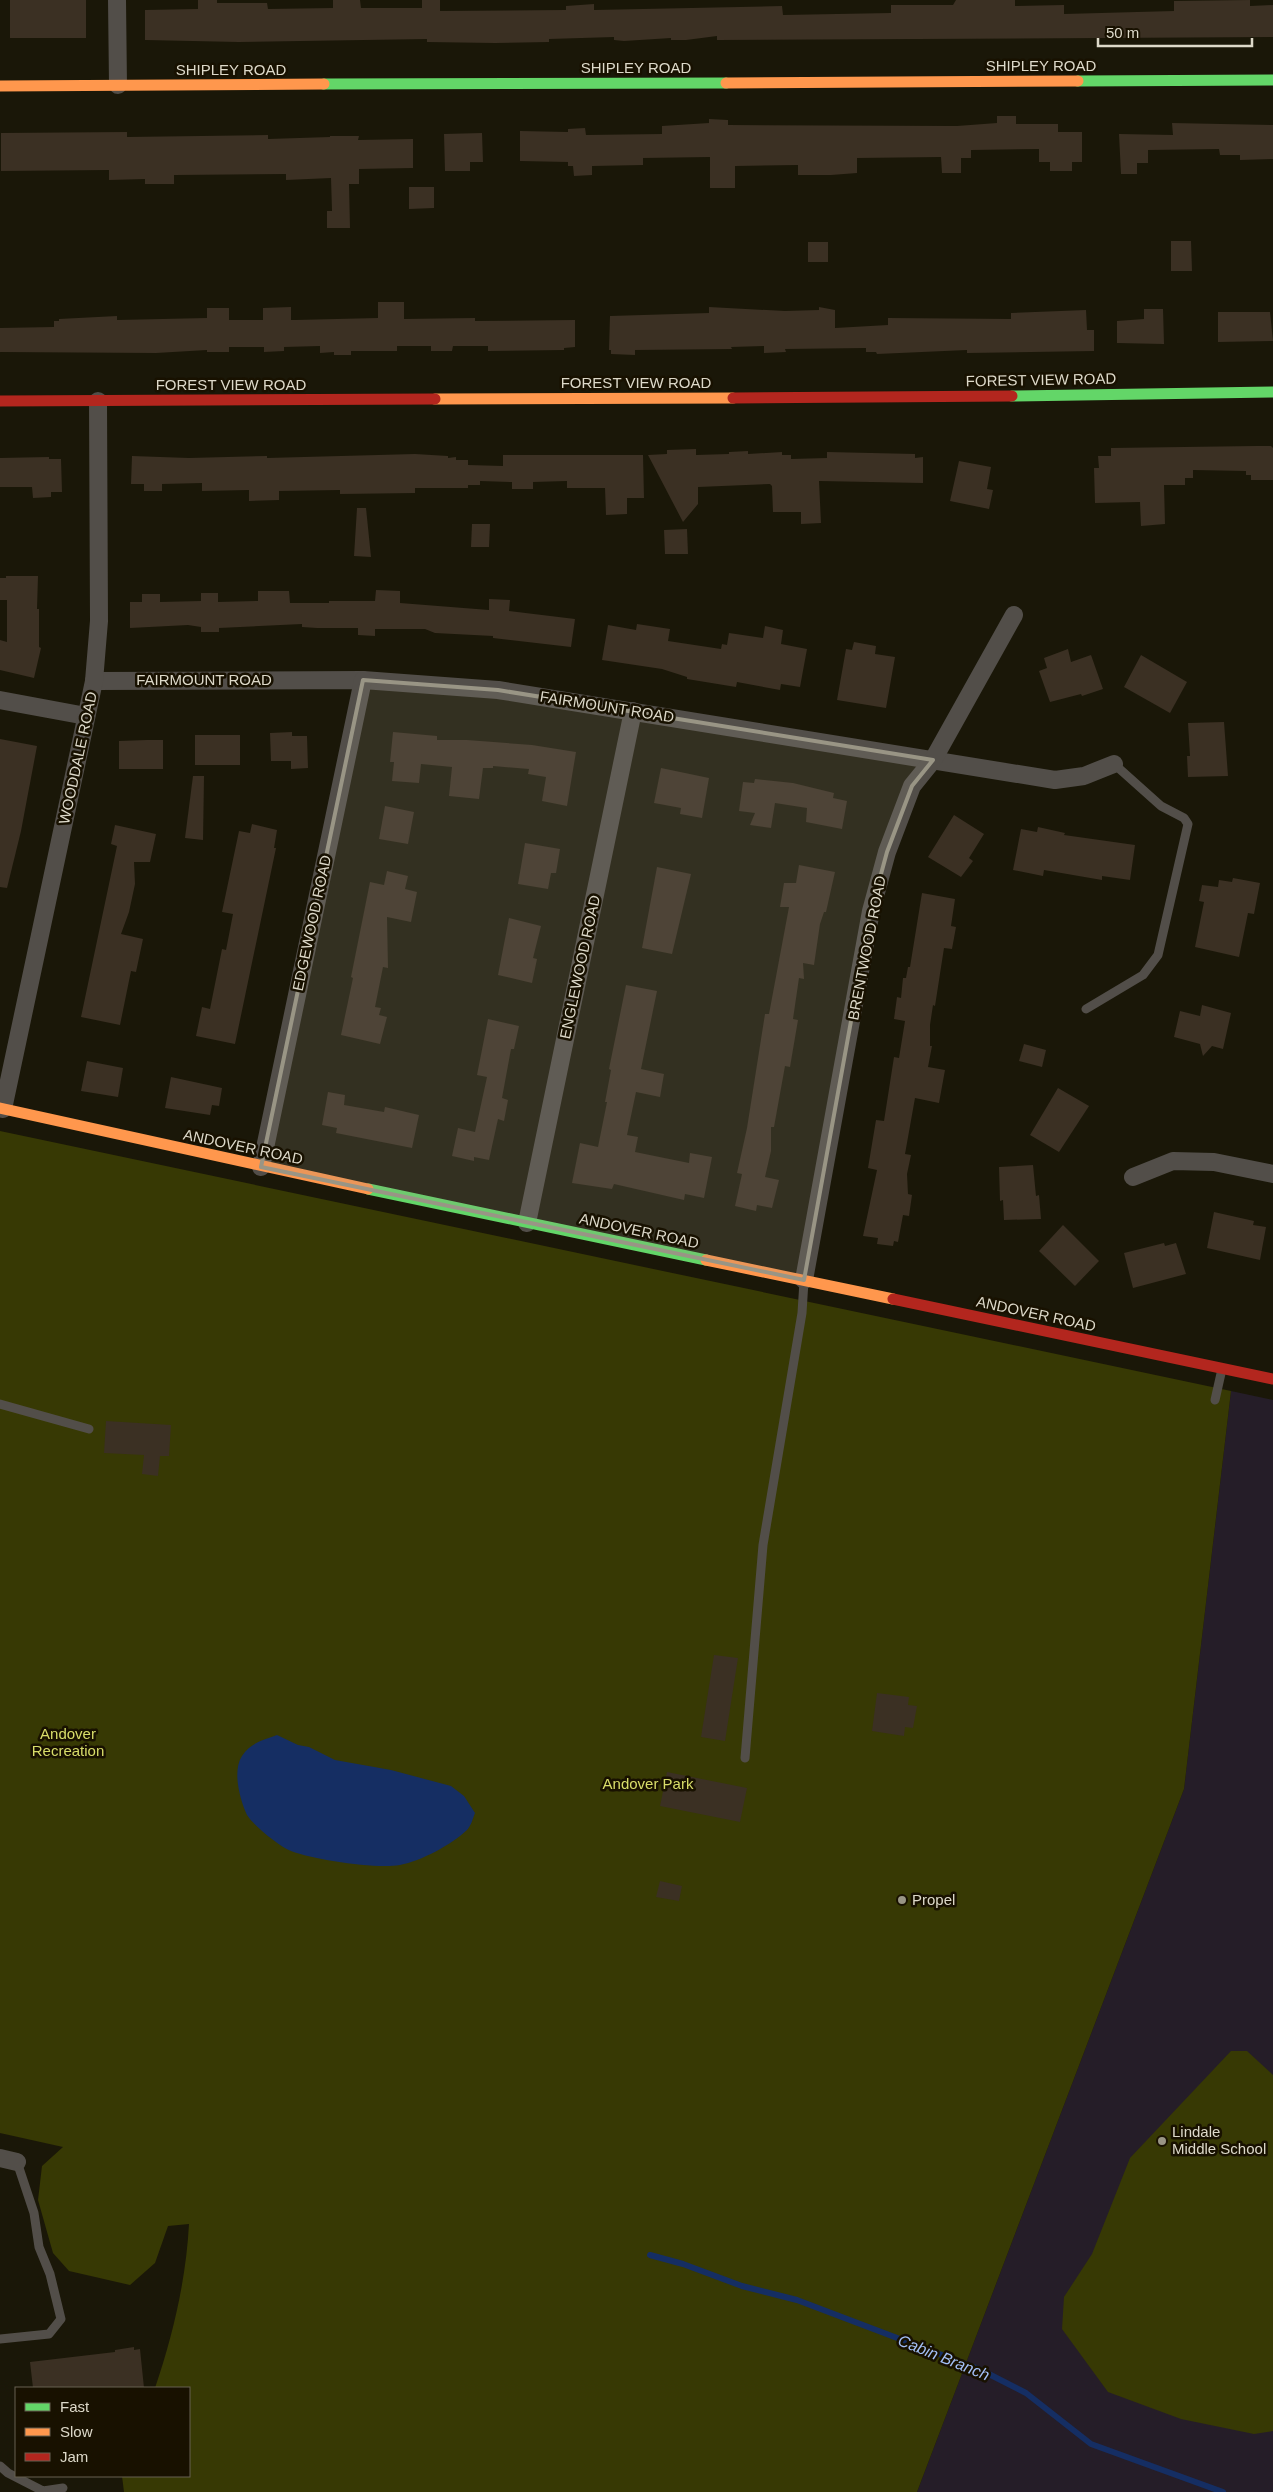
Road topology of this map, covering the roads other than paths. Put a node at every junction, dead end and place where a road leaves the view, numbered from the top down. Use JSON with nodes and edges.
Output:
{"nodes":[{"id":1,"x":117,"y":0,"type":"edge"},
{"id":2,"x":1273,"y":80,"type":"edge"},
{"id":3,"x":118,"y":85,"type":"junction"},
{"id":4,"x":0,"y":86,"type":"edge"},
{"id":5,"x":1273,"y":392,"type":"edge"},
{"id":6,"x":0,"y":401,"type":"edge"},
{"id":7,"x":98,"y":401,"type":"junction"},
{"id":8,"x":1014,"y":615,"type":"dead end"},
{"id":9,"x":363,"y":680,"type":"junction"},
{"id":10,"x":94,"y":681,"type":"junction"},
{"id":11,"x":0,"y":700,"type":"edge"},
{"id":12,"x":633,"y":711,"type":"junction"},
{"id":13,"x":86,"y":716,"type":"junction"},
{"id":14,"x":933,"y":760,"type":"junction"},
{"id":15,"x":1114,"y":764,"type":"joint"},
{"id":16,"x":1086,"y":1009,"type":"dead end"},
{"id":17,"x":2,"y":1108,"type":"edge"},
{"id":18,"x":261,"y":1167,"type":"junction"},
{"id":19,"x":1273,"y":1174,"type":"edge"},
{"id":20,"x":1133,"y":1177,"type":"dead end"},
{"id":21,"x":528,"y":1223,"type":"junction"},
{"id":22,"x":804,"y":1280,"type":"junction"},
{"id":23,"x":1222,"y":1369,"type":"junction"},
{"id":24,"x":1273,"y":1380,"type":"edge"},
{"id":25,"x":1215,"y":1400,"type":"dead end"},
{"id":26,"x":0,"y":1404,"type":"edge"},
{"id":27,"x":89,"y":1429,"type":"dead end"},
{"id":28,"x":745,"y":1758,"type":"dead end"},
{"id":29,"x":8,"y":2160,"type":"edge"},
{"id":30,"x":0,"y":2340,"type":"edge"},
{"id":31,"x":0,"y":2466,"type":"edge"},
{"id":32,"x":15,"y":2477,"type":"edge"},
{"id":33,"x":16,"y":2477,"type":"edge"},
{"id":34,"x":63,"y":2488,"type":"dead end"}],
"edges":[{"from":1,"to":3,"type":"street"},
{"from":2,"to":3,"type":"street","name":"SHIPLEY ROAD"},
{"from":3,"to":4,"type":"street","name":"SHIPLEY ROAD"},
{"from":5,"to":7,"type":"street","name":"FOREST VIEW ROAD"},
{"from":6,"to":7,"type":"street","name":"FOREST VIEW ROAD"},
{"from":7,"to":10,"type":"street","name":"WOODDALE ROAD"},
{"from":8,"to":14,"type":"street","name":"BRENTWOOD ROAD"},
{"from":9,"to":10,"type":"street","name":"FAIRMOUNT ROAD"},
{"from":9,"to":12,"type":"street","name":"FAIRMOUNT ROAD"},
{"from":9,"to":18,"type":"street","name":"EDGEWOOD ROAD"},
{"from":10,"to":13,"type":"street","name":"WOODDALE ROAD"},
{"from":11,"to":13,"type":"street"},
{"from":12,"to":14,"type":"street","name":"FAIRMOUNT ROAD"},
{"from":12,"to":21,"type":"street","name":"ENGLEWOOD ROAD"},
{"from":13,"to":17,"type":"street","name":"WOODDALE ROAD"},
{"from":14,"to":15,"type":"street","name":"FAIRMOUNT ROAD"},
{"from":14,"to":22,"type":"street","name":"BRENTWOOD ROAD"},
{"from":15,"to":16,"type":"lane"},
{"from":17,"to":18,"type":"street","name":"ANDOVER ROAD"},
{"from":18,"to":21,"type":"street","name":"ANDOVER ROAD"},
{"from":19,"to":20,"type":"street"},
{"from":21,"to":22,"type":"street","name":"ANDOVER ROAD"},
{"from":22,"to":23,"type":"street","name":"ANDOVER ROAD"},
{"from":22,"to":28,"type":"lane"},
{"from":23,"to":24,"type":"street","name":"ANDOVER ROAD"},
{"from":23,"to":25,"type":"lane"},
{"from":26,"to":27,"type":"lane"},
{"from":29,"to":30,"type":"lane"},
{"from":31,"to":32,"type":"lane"},
{"from":33,"to":34,"type":"lane"}]}
